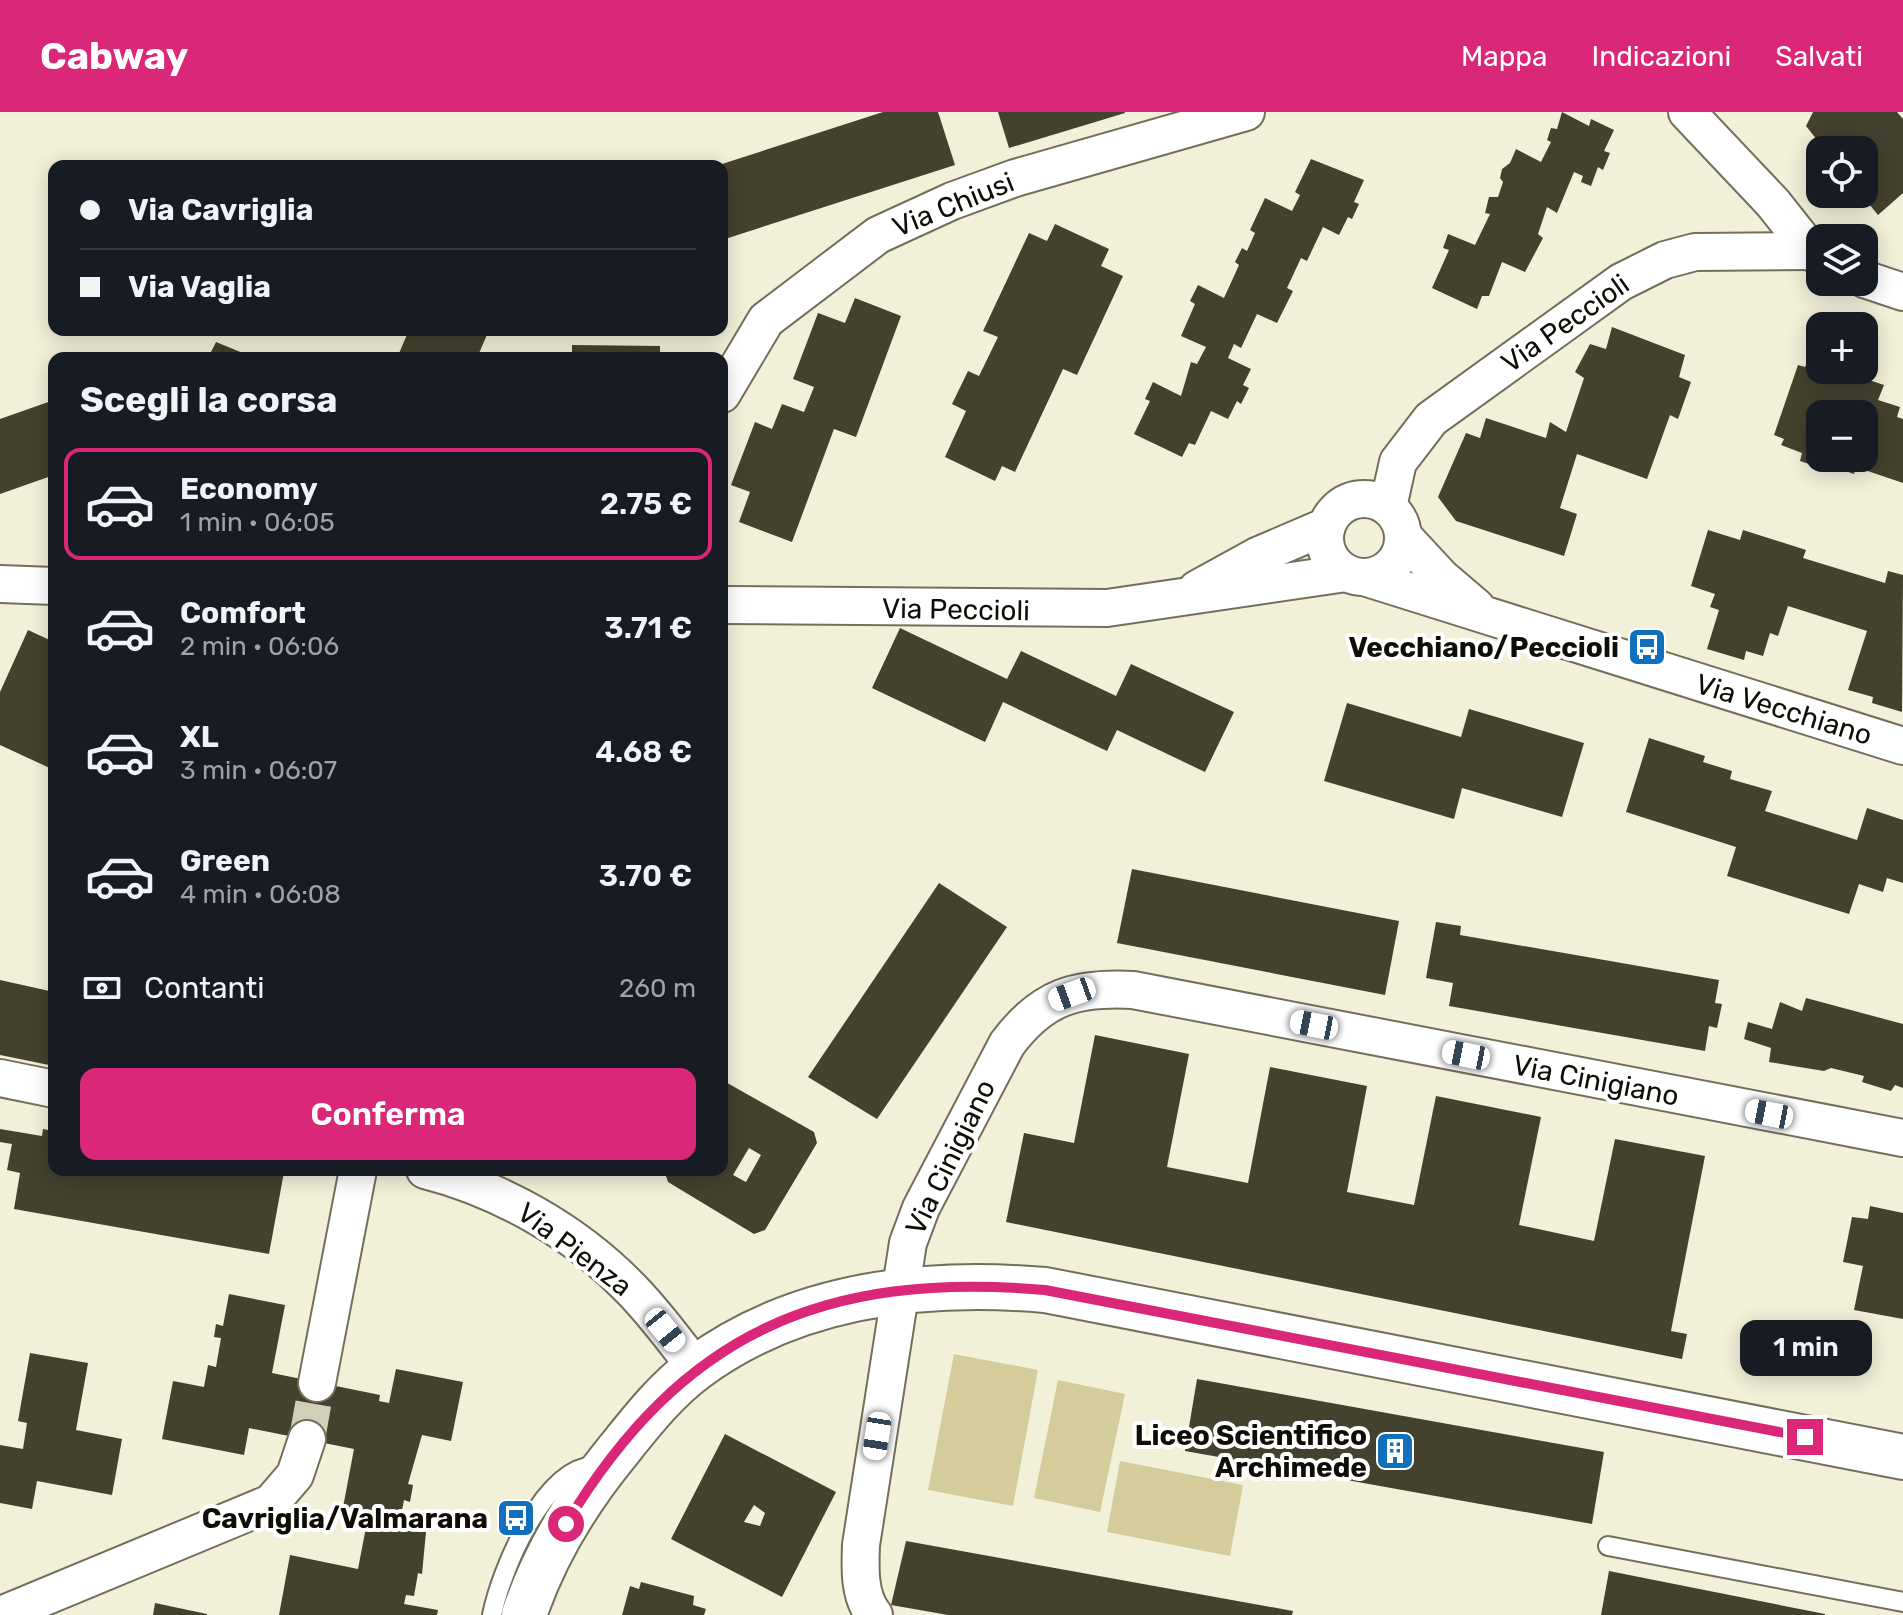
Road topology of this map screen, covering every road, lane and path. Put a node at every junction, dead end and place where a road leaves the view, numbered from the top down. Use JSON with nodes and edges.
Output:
{"nodes":[{"id":1,"x":1246,"y":112,"type":"edge"},
{"id":2,"x":1687,"y":112,"type":"edge"},
{"id":3,"x":1806,"y":242,"type":"edge"},
{"id":4,"x":1806,"y":254,"type":"edge"},
{"id":5,"x":1878,"y":284,"type":"edge"},
{"id":6,"x":1903,"y":292,"type":"edge"},
{"id":7,"x":728,"y":384,"type":"edge"},
{"id":8,"x":1396,"y":521,"type":"junction"},
{"id":9,"x":1327,"y":526,"type":"junction"},
{"id":10,"x":1355,"y":575,"type":"junction"},
{"id":11,"x":0,"y":584,"type":"edge"},
{"id":12,"x":48,"y":586,"type":"edge"},
{"id":13,"x":1189,"y":594,"type":"junction"},
{"id":14,"x":728,"y":605,"type":"edge"},
{"id":15,"x":1483,"y":613,"type":"junction"},
{"id":16,"x":1903,"y":746,"type":"edge"},
{"id":17,"x":0,"y":1078,"type":"edge"},
{"id":18,"x":48,"y":1088,"type":"edge"},
{"id":19,"x":1903,"y":1138,"type":"edge"},
{"id":20,"x":357,"y":1176,"type":"edge"},
{"id":21,"x":443,"y":1176,"type":"edge"},
{"id":22,"x":900,"y":1292,"type":"junction"},
{"id":23,"x":696,"y":1368,"type":"junction"},
{"id":24,"x":317,"y":1383,"type":"tunnel mouth"},
{"id":25,"x":307,"y":1439,"type":"tunnel mouth"},
{"id":26,"x":1903,"y":1457,"type":"edge"},
{"id":27,"x":606,"y":1466,"type":"junction"},
{"id":28,"x":1608,"y":1546,"type":"dead end"},
{"id":29,"x":1903,"y":1602,"type":"edge"},
{"id":30,"x":38,"y":1607,"type":"edge"},
{"id":31,"x":1,"y":1615,"type":"edge"},
{"id":32,"x":492,"y":1615,"type":"edge"},
{"id":33,"x":524,"y":1615,"type":"edge"},
{"id":34,"x":874,"y":1615,"type":"edge"}],
"edges":[{"from":1,"to":7,"type":"street","name":"Via Chiusi"},
{"from":2,"to":3,"type":"street"},
{"from":4,"to":8,"type":"street","name":"Via Peccioli"},
{"from":5,"to":6,"type":"street"},
{"from":8,"to":9,"type":"street"},
{"from":8,"to":10,"type":"street"},
{"from":8,"to":15,"type":"street","name":"Via Vecchiano"},
{"from":9,"to":10,"type":"street"},
{"from":9,"to":13,"type":"street","name":"Via Peccioli"},
{"from":10,"to":13,"type":"street","name":"Via Peccioli"},
{"from":10,"to":15,"type":"street","name":"Via Vecchiano"},
{"from":11,"to":12,"type":"street"},
{"from":13,"to":14,"type":"street","name":"Via Peccioli"},
{"from":15,"to":16,"type":"street","name":"Via Vecchiano"},
{"from":17,"to":18,"type":"street"},
{"from":19,"to":22,"type":"street","name":"Via Cinigiano"},
{"from":20,"to":24,"type":"street"},
{"from":21,"to":23,"type":"street","name":"Via Pienza"},
{"from":22,"to":23,"type":"street"},
{"from":22,"to":26,"type":"street"},
{"from":22,"to":34,"type":"street","name":"Via Cinigiano"},
{"from":23,"to":27,"type":"street"},
{"from":25,"to":30,"type":"street"},
{"from":27,"to":32,"type":"lane"},
{"from":27,"to":33,"type":"street"},
{"from":28,"to":29,"type":"lane"},
{"from":30,"to":31,"type":"street"}]}
